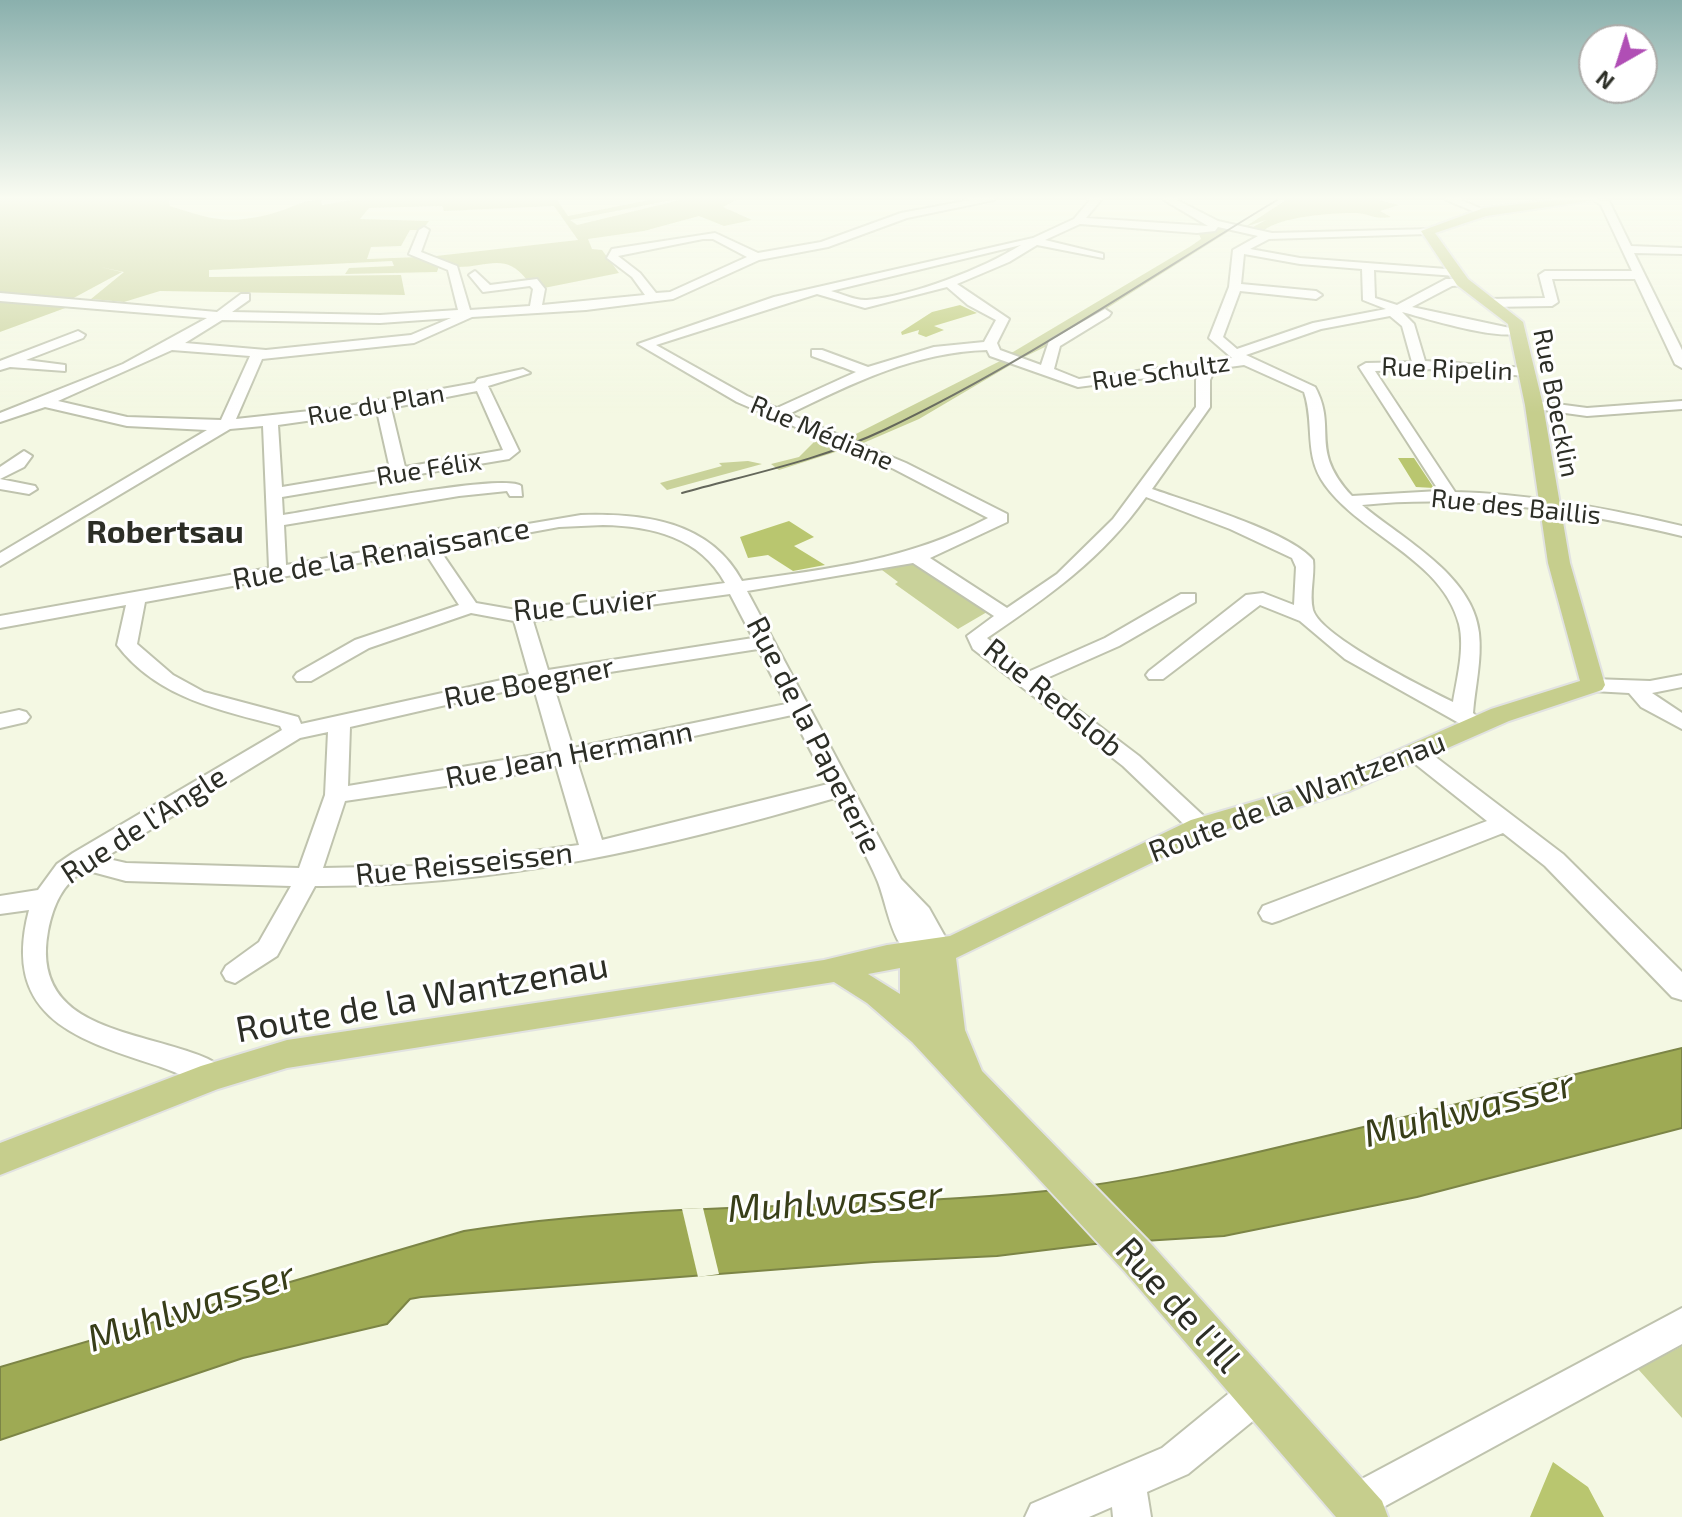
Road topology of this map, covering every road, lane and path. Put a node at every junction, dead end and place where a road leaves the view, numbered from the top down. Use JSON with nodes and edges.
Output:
{"nodes":[{"id":1,"x":454,"y":271,"type":"edge"},
{"id":2,"x":630,"y":271,"type":"edge"},
{"id":3,"x":728,"y":271,"type":"edge"},
{"id":4,"x":889,"y":271,"type":"edge"},
{"id":5,"x":979,"y":271,"type":"edge"},
{"id":6,"x":1237,"y":271,"type":"edge"},
{"id":7,"x":1368,"y":271,"type":"edge"},
{"id":8,"x":1403,"y":271,"type":"edge"},
{"id":9,"x":1455,"y":271,"type":"edge"},
{"id":10,"x":1638,"y":271,"type":"edge"},
{"id":11,"x":475,"y":275,"type":"dead end"},
{"id":12,"x":1640,"y":275,"type":"junction"},
{"id":13,"x":1459,"y":277,"type":"junction"},
{"id":14,"x":949,"y":283,"type":"junction"},
{"id":15,"x":1235,"y":287,"type":"junction"},
{"id":16,"x":821,"y":292,"type":"junction"},
{"id":17,"x":1316,"y":295,"type":"dead end"},
{"id":18,"x":0,"y":297,"type":"edge"},
{"id":19,"x":245,"y":297,"type":"dead end"},
{"id":20,"x":654,"y":299,"type":"junction"},
{"id":21,"x":1488,"y":303,"type":"junction"},
{"id":22,"x":535,"y":310,"type":"junction"},
{"id":23,"x":1397,"y":310,"type":"junction"},
{"id":24,"x":1105,"y":313,"type":"dead end"},
{"id":25,"x":222,"y":316,"type":"junction"},
{"id":26,"x":466,"y":316,"type":"junction"},
{"id":27,"x":1518,"y":331,"type":"junction"},
{"id":28,"x":78,"y":335,"type":"dead end"},
{"id":29,"x":170,"y":346,"type":"junction"},
{"id":30,"x":990,"y":346,"type":"junction"},
{"id":31,"x":262,"y":353,"type":"junction"},
{"id":32,"x":817,"y":353,"type":"dead end"},
{"id":33,"x":1238,"y":358,"type":"junction"},
{"id":34,"x":1419,"y":364,"type":"junction"},
{"id":35,"x":1682,"y":364,"type":"edge"},
{"id":36,"x":5,"y":365,"type":"edge"},
{"id":37,"x":60,"y":368,"type":"dead end"},
{"id":38,"x":1208,"y":368,"type":"junction"},
{"id":39,"x":868,"y":372,"type":"junction"},
{"id":40,"x":1046,"y":372,"type":"junction"},
{"id":41,"x":1527,"y":372,"type":"junction"},
{"id":42,"x":523,"y":373,"type":"dead end"},
{"id":43,"x":480,"y":387,"type":"junction"},
{"id":44,"x":45,"y":402,"type":"junction"},
{"id":45,"x":383,"y":405,"type":"junction"},
{"id":46,"x":1534,"y":405,"type":"junction"},
{"id":47,"x":1682,"y":405,"type":"edge"},
{"id":48,"x":777,"y":414,"type":"junction"},
{"id":49,"x":0,"y":418,"type":"edge"},
{"id":50,"x":270,"y":423,"type":"junction"},
{"id":51,"x":226,"y":425,"type":"junction"},
{"id":52,"x":24,"y":456,"type":"dead end"},
{"id":53,"x":0,"y":474,"type":"edge"},
{"id":54,"x":399,"y":474,"type":"junction"},
{"id":55,"x":0,"y":484,"type":"edge"},
{"id":56,"x":29,"y":489,"type":"dead end"},
{"id":57,"x":1141,"y":490,"type":"junction"},
{"id":58,"x":274,"y":493,"type":"junction"},
{"id":59,"x":516,"y":493,"type":"dead end"},
{"id":60,"x":1450,"y":496,"type":"junction"},
{"id":61,"x":1350,"y":501,"type":"junction"},
{"id":62,"x":1549,"y":507,"type":"junction"},
{"id":63,"x":1001,"y":518,"type":"joint"},
{"id":64,"x":274,"y":522,"type":"junction"},
{"id":65,"x":1682,"y":531,"type":"edge"},
{"id":66,"x":428,"y":545,"type":"junction"},
{"id":67,"x":916,"y":557,"type":"junction"},
{"id":68,"x":0,"y":561,"type":"edge"},
{"id":69,"x":278,"y":574,"type":"junction"},
{"id":70,"x":737,"y":588,"type":"junction"},
{"id":71,"x":137,"y":597,"type":"junction"},
{"id":72,"x":1188,"y":598,"type":"dead end"},
{"id":73,"x":470,"y":607,"type":"junction"},
{"id":74,"x":1007,"y":616,"type":"junction"},
{"id":75,"x":522,"y":617,"type":"junction"},
{"id":76,"x":1306,"y":617,"type":"junction"},
{"id":77,"x":0,"y":622,"type":"edge"},
{"id":78,"x":767,"y":642,"type":"junction"},
{"id":79,"x":1156,"y":675,"type":"dead end"},
{"id":80,"x":304,"y":677,"type":"dead end"},
{"id":81,"x":539,"y":677,"type":"junction"},
{"id":82,"x":1026,"y":680,"type":"junction"},
{"id":83,"x":1682,"y":681,"type":"edge"},
{"id":84,"x":1593,"y":685,"type":"junction"},
{"id":85,"x":1635,"y":686,"type":"junction"},
{"id":86,"x":801,"y":707,"type":"junction"},
{"id":87,"x":1468,"y":720,"type":"junction"},
{"id":88,"x":1682,"y":722,"type":"edge"},
{"id":89,"x":339,"y":723,"type":"junction"},
{"id":90,"x":293,"y":733,"type":"junction"},
{"id":91,"x":1417,"y":754,"type":"junction"},
{"id":92,"x":564,"y":758,"type":"junction"},
{"id":93,"x":842,"y":788,"type":"junction"},
{"id":94,"x":336,"y":795,"type":"junction"},
{"id":95,"x":1507,"y":822,"type":"junction"},
{"id":96,"x":1201,"y":827,"type":"junction"},
{"id":97,"x":593,"y":851,"type":"junction"},
{"id":98,"x":82,"y":859,"type":"junction"},
{"id":99,"x":308,"y":877,"type":"junction"},
{"id":100,"x":44,"y":898,"type":"junction"},
{"id":101,"x":0,"y":905,"type":"edge"},
{"id":102,"x":1272,"y":913,"type":"dead end"},
{"id":103,"x":927,"y":957,"type":"junction"},
{"id":104,"x":235,"y":973,"type":"dead end"},
{"id":105,"x":836,"y":975,"type":"junction"},
{"id":106,"x":1682,"y":989,"type":"edge"},
{"id":107,"x":925,"y":1035,"type":"junction"},
{"id":108,"x":213,"y":1076,"type":"junction"},
{"id":109,"x":986,"y":1098,"type":"junction"},
{"id":110,"x":0,"y":1159,"type":"edge"},
{"id":111,"x":1682,"y":1325,"type":"edge"},
{"id":112,"x":1257,"y":1394,"type":"junction"},
{"id":113,"x":1129,"y":1499,"type":"edge"},
{"id":114,"x":1360,"y":1510,"type":"edge"},
{"id":115,"x":1044,"y":1517,"type":"edge"}],
"edges":[{"from":1,"to":26,"type":"street"},
{"from":2,"to":20,"type":"street"},
{"from":3,"to":20,"type":"street"},
{"from":4,"to":16,"type":"street"},
{"from":5,"to":14,"type":"street"},
{"from":6,"to":15,"type":"street"},
{"from":7,"to":23,"type":"street"},
{"from":8,"to":13,"type":"street"},
{"from":9,"to":13,"type":"main road","name":"Rue Boecklin"},
{"from":10,"to":12,"type":"street"},
{"from":11,"to":22,"type":"street"},
{"from":12,"to":21,"type":"street"},
{"from":12,"to":35,"type":"street"},
{"from":13,"to":21,"type":"main road","name":"Rue Boecklin"},
{"from":13,"to":23,"type":"street"},
{"from":14,"to":16,"type":"street"},
{"from":14,"to":30,"type":"street"},
{"from":15,"to":17,"type":"street"},
{"from":15,"to":33,"type":"street"},
{"from":16,"to":48,"type":"street","name":"Rue Médiane"},
{"from":18,"to":25,"type":"street"},
{"from":19,"to":25,"type":"street"},
{"from":20,"to":22,"type":"street"},
{"from":21,"to":27,"type":"main road","name":"Rue Boecklin"},
{"from":22,"to":26,"type":"street"},
{"from":23,"to":27,"type":"street"},
{"from":23,"to":33,"type":"street","name":"Rue Schultz"},
{"from":23,"to":34,"type":"street"},
{"from":24,"to":40,"type":"street"},
{"from":25,"to":26,"type":"street"},
{"from":25,"to":29,"type":"street"},
{"from":26,"to":31,"type":"street"},
{"from":27,"to":41,"type":"main road","name":"Rue Boecklin"},
{"from":28,"to":36,"type":"street"},
{"from":29,"to":31,"type":"street"},
{"from":29,"to":44,"type":"street"},
{"from":30,"to":39,"type":"street"},
{"from":30,"to":40,"type":"street"},
{"from":31,"to":51,"type":"street"},
{"from":32,"to":39,"type":"street"},
{"from":33,"to":38,"type":"street","name":"Rue Schultz"},
{"from":33,"to":61,"type":"street"},
{"from":34,"to":41,"type":"street","name":"Rue Ripelin"},
{"from":34,"to":60,"type":"street","name":"Rue Ripelin"},
{"from":36,"to":37,"type":"street"},
{"from":38,"to":40,"type":"street","name":"Rue Schultz"},
{"from":38,"to":57,"type":"street"},
{"from":39,"to":48,"type":"street"},
{"from":41,"to":46,"type":"main road","name":"Rue Boecklin"},
{"from":42,"to":43,"type":"street","name":"Rue du Plan"},
{"from":43,"to":45,"type":"street","name":"Rue du Plan"},
{"from":43,"to":54,"type":"street","name":"Rue Félix"},
{"from":44,"to":49,"type":"street"},
{"from":44,"to":51,"type":"street","name":"Rue du Plan"},
{"from":45,"to":50,"type":"street","name":"Rue du Plan"},
{"from":45,"to":54,"type":"street"},
{"from":46,"to":47,"type":"street"},
{"from":46,"to":62,"type":"main road","name":"Rue Boecklin"},
{"from":48,"to":63,"type":"street","name":"Rue Médiane"},
{"from":50,"to":51,"type":"street","name":"Rue du Plan"},
{"from":50,"to":58,"type":"street"},
{"from":51,"to":68,"type":"street"},
{"from":52,"to":53,"type":"street"},
{"from":54,"to":58,"type":"street","name":"Rue Félix"},
{"from":55,"to":56,"type":"street"},
{"from":57,"to":74,"type":"street"},
{"from":57,"to":76,"type":"street"},
{"from":58,"to":64,"type":"street"},
{"from":59,"to":64,"type":"street"},
{"from":60,"to":61,"type":"street","name":"Rue des Baillis"},
{"from":60,"to":62,"type":"street","name":"Rue des Baillis"},
{"from":61,"to":87,"type":"street"},
{"from":62,"to":65,"type":"street","name":"Rue des Baillis"},
{"from":62,"to":84,"type":"main road","name":"Rue Boecklin"},
{"from":63,"to":67,"type":"street","name":"Rue Cuvier"},
{"from":64,"to":69,"type":"street"},
{"from":66,"to":69,"type":"street","name":"Rue de la Renaissance"},
{"from":66,"to":70,"type":"street","name":"Rue de la Renaissance"},
{"from":66,"to":73,"type":"street"},
{"from":67,"to":70,"type":"street","name":"Rue Cuvier"},
{"from":67,"to":74,"type":"street","name":"Rue Redslob"},
{"from":69,"to":71,"type":"street","name":"Rue de la Renaissance"},
{"from":70,"to":75,"type":"street","name":"Rue Cuvier"},
{"from":70,"to":78,"type":"street","name":"Rue de la Papeterie"},
{"from":71,"to":77,"type":"street","name":"Rue de la Renaissance"},
{"from":71,"to":90,"type":"street"},
{"from":72,"to":82,"type":"street"},
{"from":73,"to":75,"type":"street","name":"Rue Cuvier"},
{"from":73,"to":80,"type":"street","name":"Rue Cuvier"},
{"from":74,"to":82,"type":"street","name":"Rue Redslob"},
{"from":75,"to":81,"type":"street"},
{"from":76,"to":79,"type":"street"},
{"from":76,"to":87,"type":"street"},
{"from":78,"to":81,"type":"street","name":"Rue Boegner"},
{"from":78,"to":86,"type":"street","name":"Rue de la Papeterie"},
{"from":81,"to":89,"type":"street","name":"Rue Boegner"},
{"from":81,"to":92,"type":"street"},
{"from":82,"to":96,"type":"street","name":"Rue Redslob"},
{"from":83,"to":85,"type":"street","name":"Route de la Wantzenau"},
{"from":84,"to":85,"type":"street","name":"Route de la Wantzenau"},
{"from":84,"to":87,"type":"main road","name":"Route de la Wantzenau"},
{"from":85,"to":88,"type":"street"},
{"from":86,"to":92,"type":"street","name":"Rue Jean Hermann"},
{"from":86,"to":93,"type":"street","name":"Rue de la Papeterie"},
{"from":87,"to":91,"type":"main road","name":"Route de la Wantzenau"},
{"from":89,"to":90,"type":"street","name":"Rue Boegner"},
{"from":89,"to":94,"type":"street"},
{"from":90,"to":98,"type":"street","name":"Rue de l'Angle"},
{"from":91,"to":95,"type":"street"},
{"from":91,"to":96,"type":"main road","name":"Route de la Wantzenau"},
{"from":92,"to":94,"type":"street","name":"Rue Jean Hermann"},
{"from":92,"to":97,"type":"street"},
{"from":93,"to":97,"type":"street","name":"Rue Reisseissen"},
{"from":93,"to":103,"type":"street","name":"Rue de la Papeterie"},
{"from":94,"to":99,"type":"street"},
{"from":95,"to":102,"type":"street"},
{"from":95,"to":106,"type":"street"},
{"from":96,"to":103,"type":"main road","name":"Route de la Wantzenau"},
{"from":97,"to":99,"type":"street","name":"Rue Reisseissen"},
{"from":98,"to":99,"type":"street","name":"Rue Reisseissen"},
{"from":98,"to":100,"type":"street","name":"Rue de l'Angle"},
{"from":99,"to":104,"type":"street"},
{"from":100,"to":101,"type":"street"},
{"from":100,"to":108,"type":"street","name":"Rue de l'Angle"},
{"from":103,"to":105,"type":"main road","name":"Route de la Wantzenau"},
{"from":103,"to":107,"type":"main road"},
{"from":103,"to":109,"type":"main road","name":"Rue de l'Ill"},
{"from":105,"to":107,"type":"main road","name":"Rue de l'Ill"},
{"from":105,"to":108,"type":"main road","name":"Route de la Wantzenau"},
{"from":107,"to":109,"type":"main road","name":"Rue de l'Ill"},
{"from":108,"to":110,"type":"main road","name":"Route de la Wantzenau"},
{"from":109,"to":112,"type":"main road","name":"Rue de l'Ill"},
{"from":111,"to":114,"type":"street"},
{"from":112,"to":113,"type":"street"},
{"from":112,"to":114,"type":"main road","name":"Rue de l'Ill"},
{"from":113,"to":115,"type":"street"}]}
